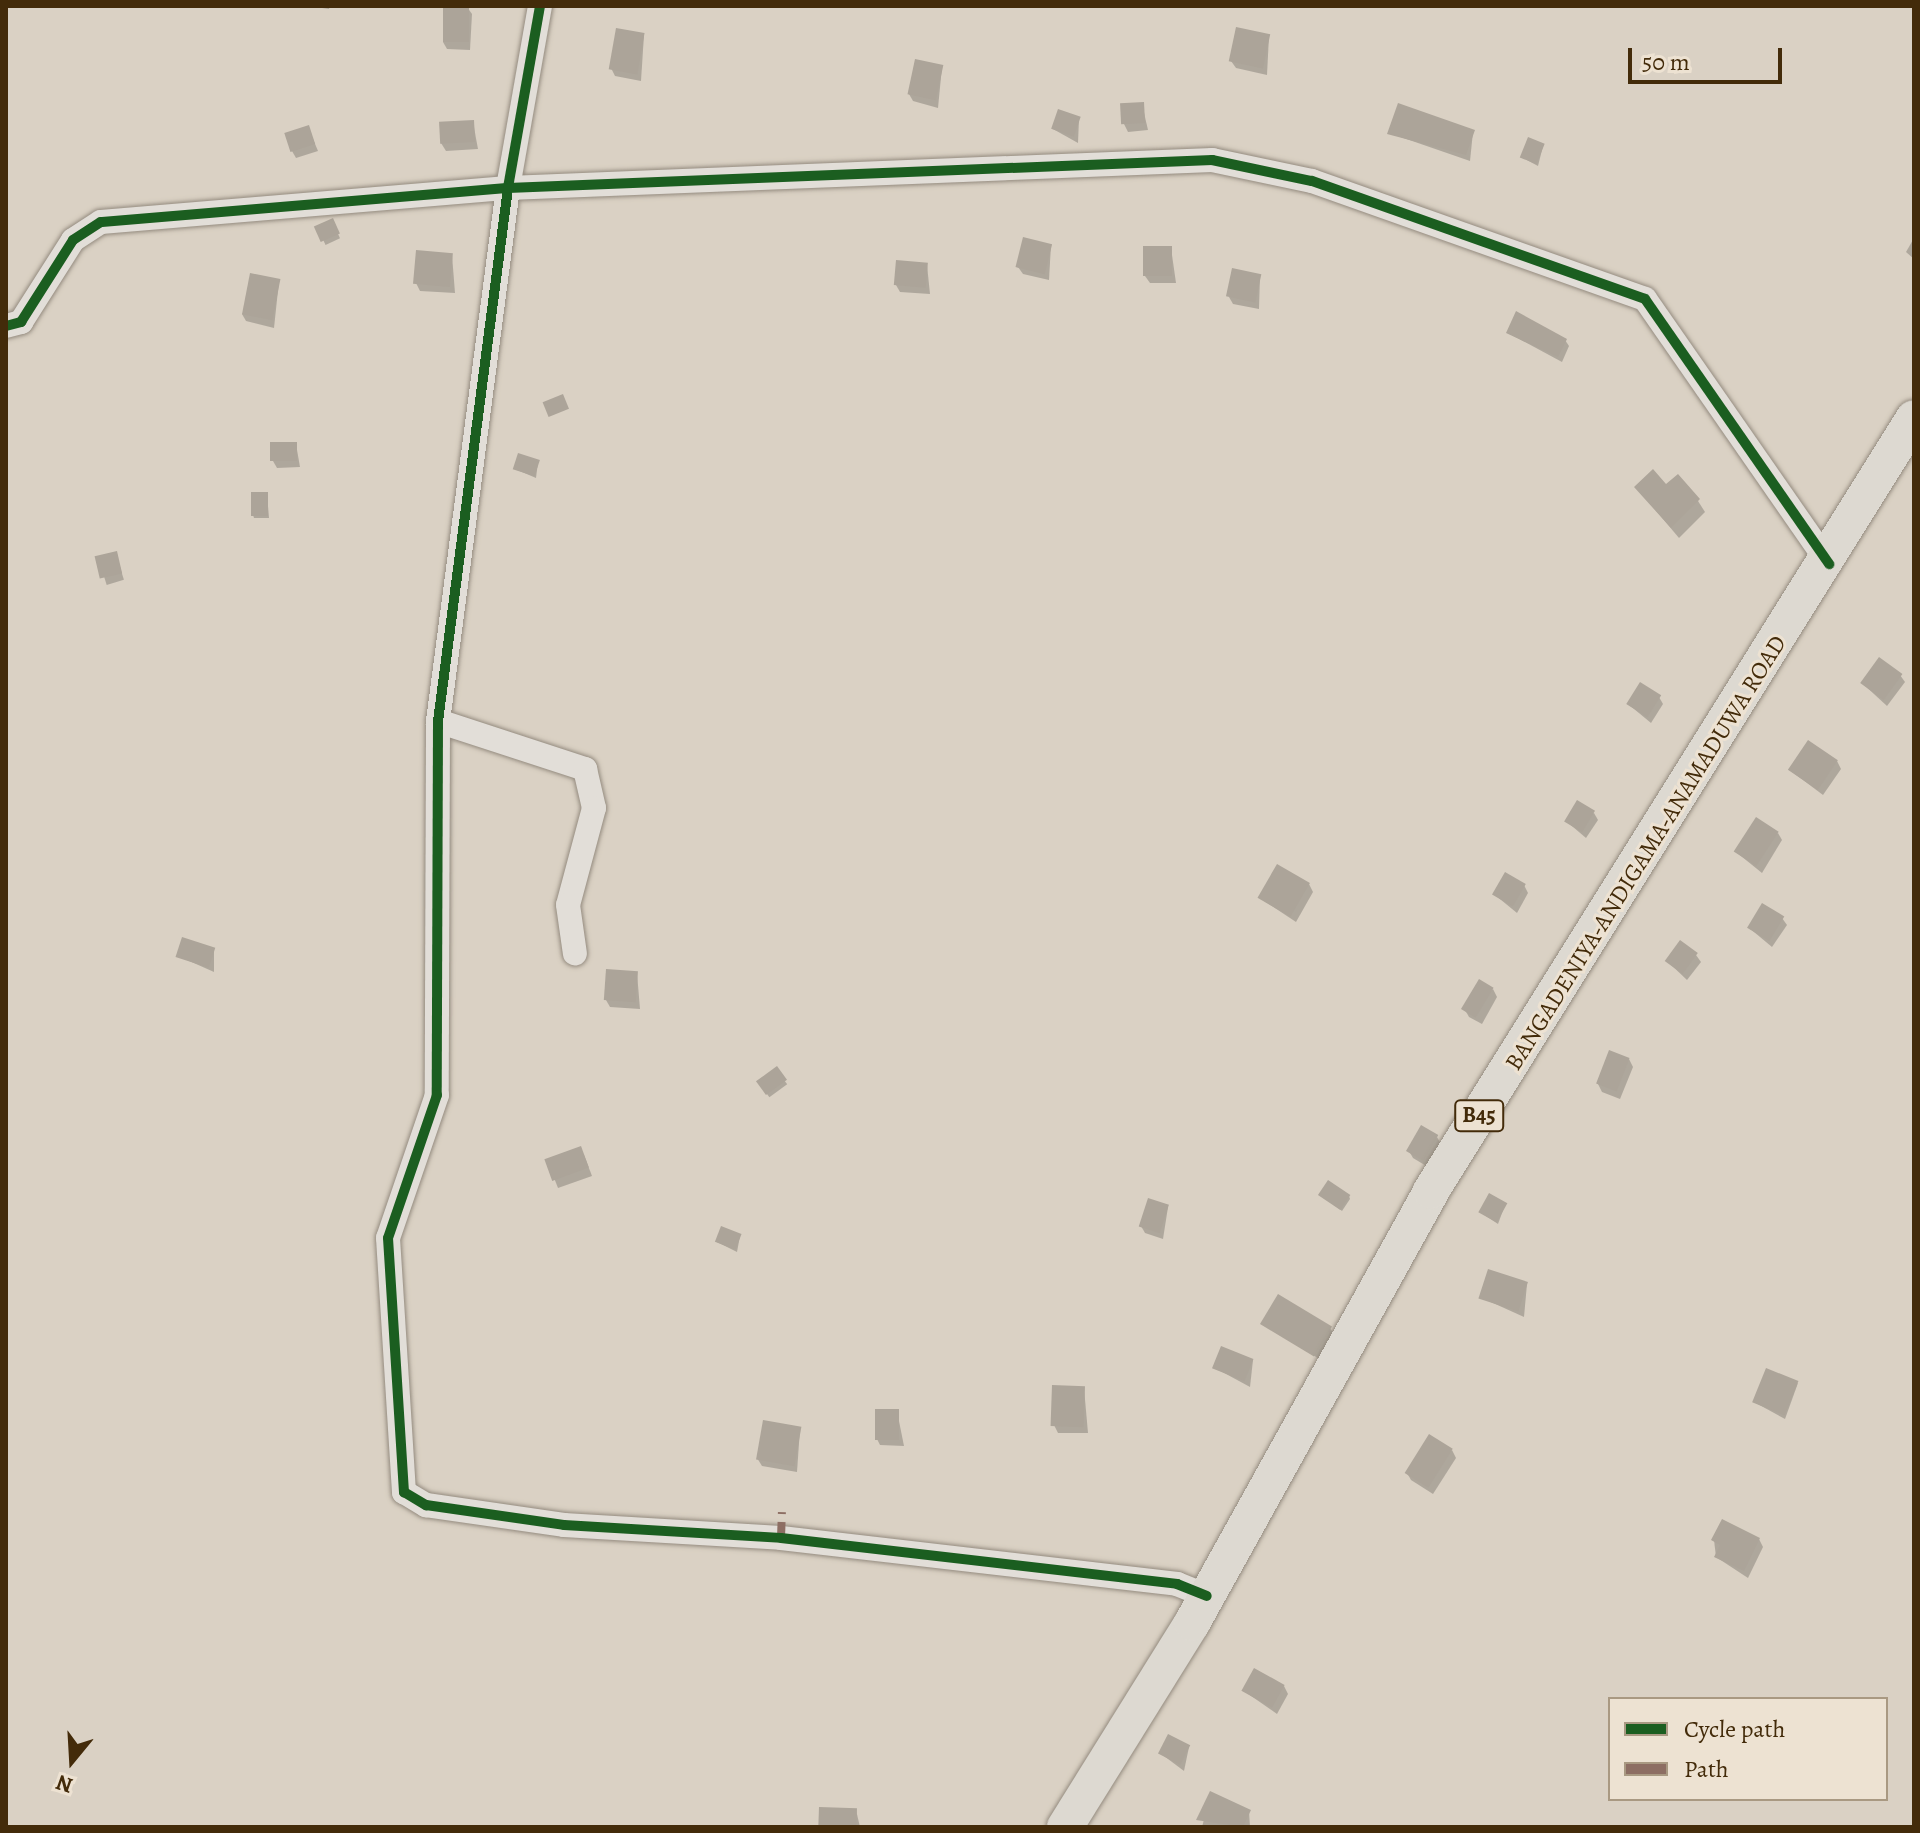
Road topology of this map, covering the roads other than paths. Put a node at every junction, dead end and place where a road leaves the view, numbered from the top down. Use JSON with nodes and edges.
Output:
{"nodes":[{"id":1,"x":540,"y":6,"type":"edge"},
{"id":2,"x":508,"y":188,"type":"junction"},
{"id":3,"x":6,"y":326,"type":"edge"},
{"id":4,"x":1914,"y":418,"type":"edge"},
{"id":5,"x":1829,"y":564,"type":"junction"},
{"id":6,"x":438,"y":721,"type":"junction"},
{"id":7,"x":575,"y":954,"type":"dead end"},
{"id":8,"x":1207,"y":1596,"type":"junction"},
{"id":9,"x":1065,"y":1827,"type":"edge"}],
"edges":[{"from":1,"to":2,"type":"street"},
{"from":2,"to":3,"type":"street"},
{"from":2,"to":5,"type":"street"},
{"from":2,"to":6,"type":"street"},
{"from":4,"to":5,"type":"main road","name":"BANGADENIYA-ANDIGAMA-ANAMADUWA ROAD","number":"B45"},
{"from":5,"to":8,"type":"main road","name":"BANGADENIYA-ANDIGAMA-ANAMADUWA ROAD","number":"B45"},
{"from":6,"to":7,"type":"street"},
{"from":6,"to":8,"type":"street"},
{"from":8,"to":9,"type":"main road","name":"BANGADENIYA-ANDIGAMA-ANAMADUWA ROAD","number":"B45"}]}
